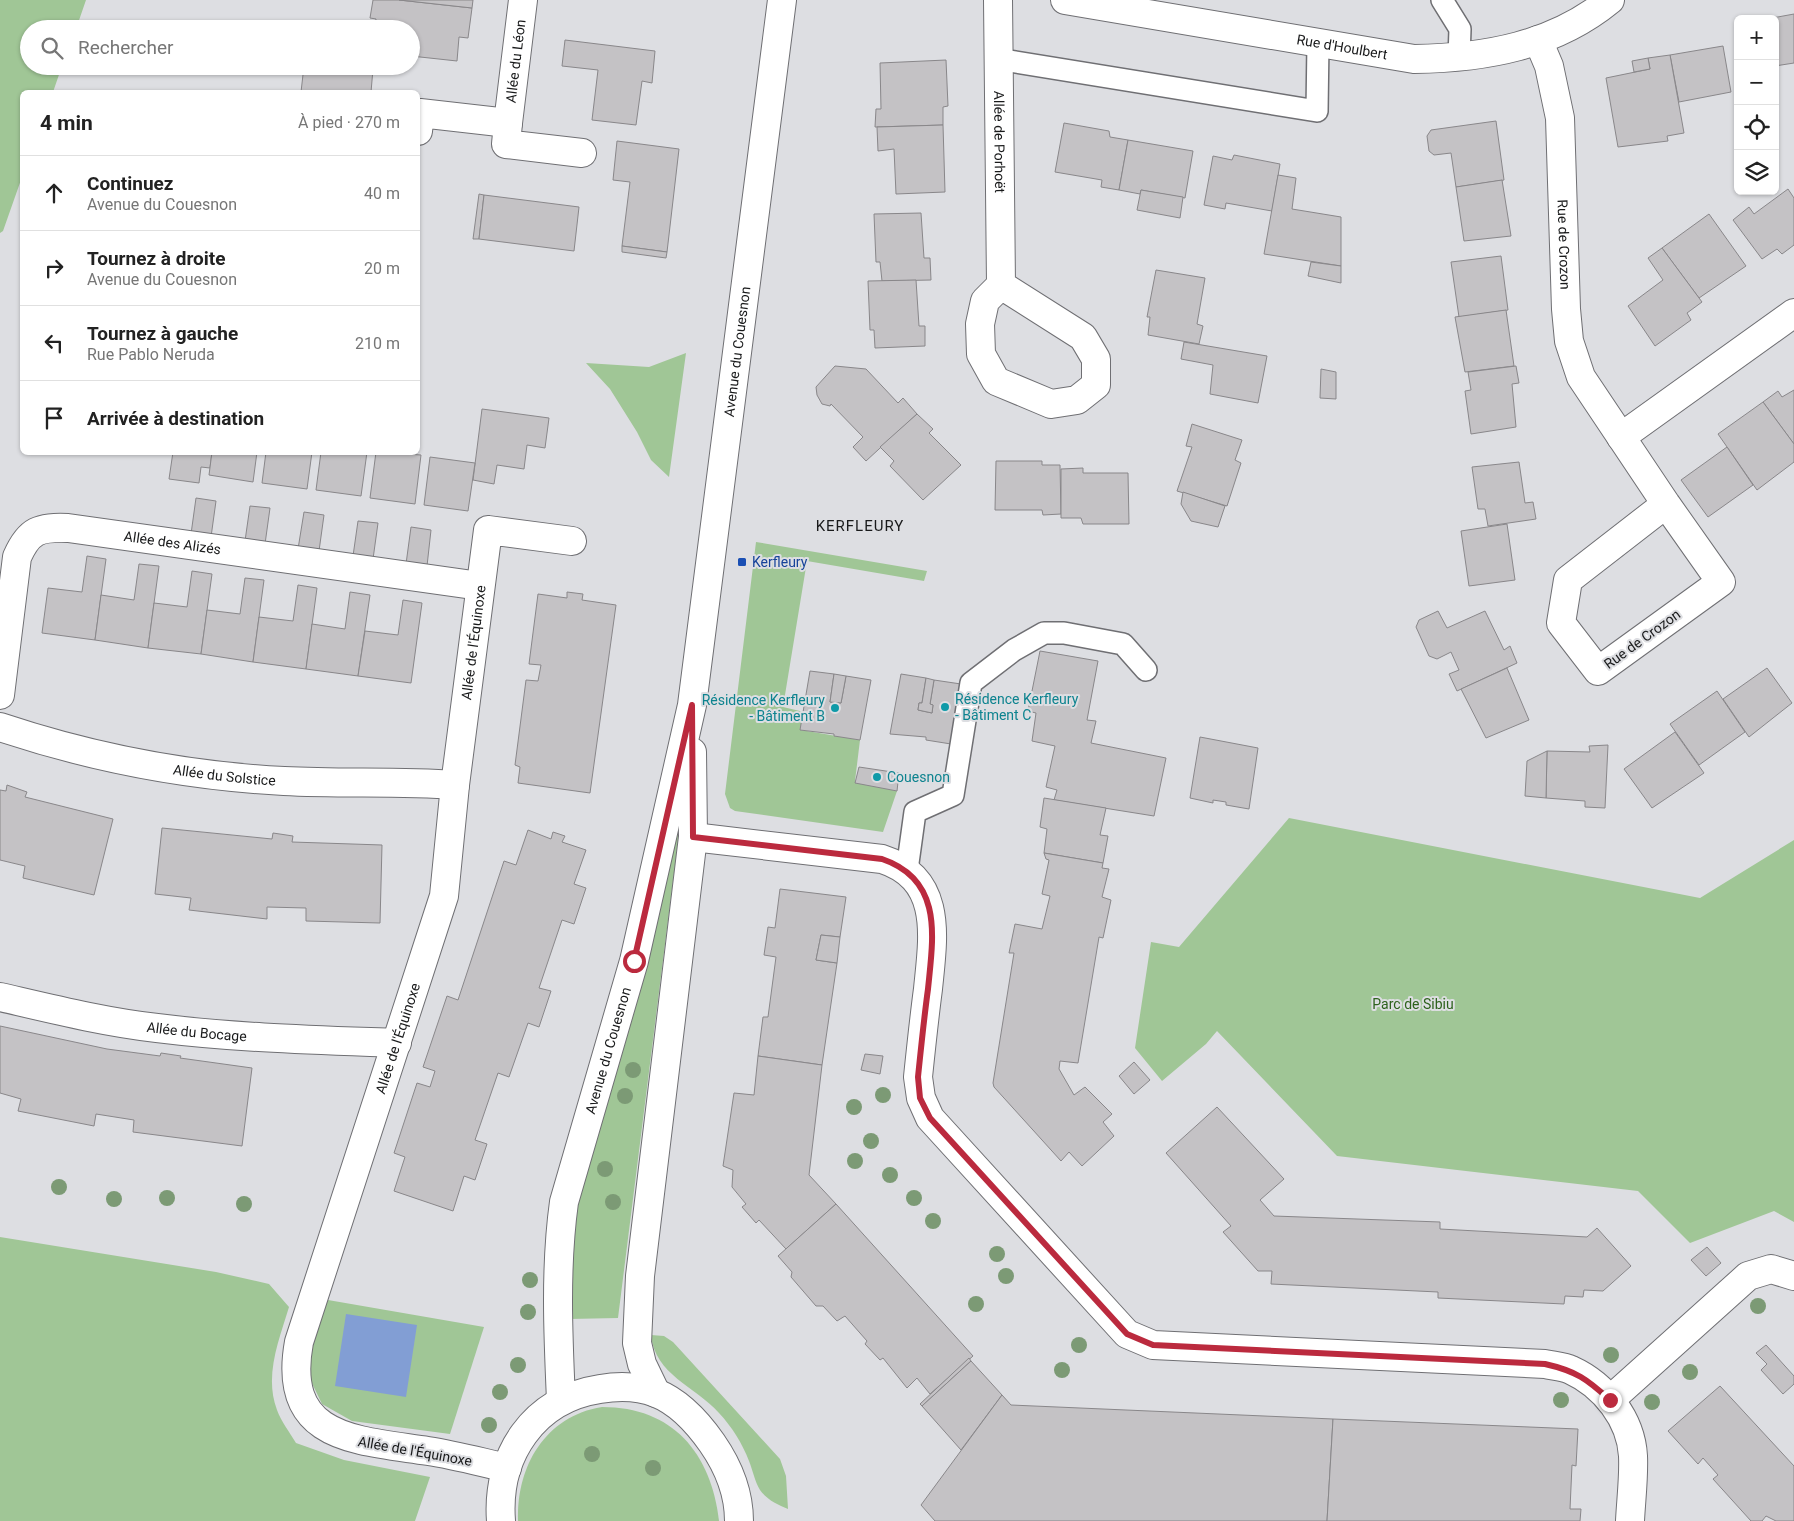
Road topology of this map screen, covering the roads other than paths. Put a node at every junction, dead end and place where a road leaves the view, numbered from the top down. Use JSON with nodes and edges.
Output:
{"nodes":[{"id":1,"x":523,"y":0,"type":"edge"},
{"id":2,"x":782,"y":0,"type":"edge"},
{"id":3,"x":998,"y":0,"type":"edge"},
{"id":4,"x":1065,"y":0,"type":"edge"},
{"id":5,"x":1442,"y":0,"type":"edge"},
{"id":6,"x":1610,"y":0,"type":"edge"},
{"id":7,"x":1538,"y":40,"type":"junction"},
{"id":8,"x":1318,"y":43,"type":"junction"},
{"id":9,"x":1459,"y":58,"type":"junction"},
{"id":10,"x":996,"y":59,"type":"junction"},
{"id":11,"x":420,"y":113,"type":"edge"},
{"id":12,"x":508,"y":123,"type":"junction"},
{"id":13,"x":582,"y":153,"type":"dead end"},
{"id":14,"x":1001,"y":285,"type":"junction"},
{"id":15,"x":1793,"y":314,"type":"edge"},
{"id":16,"x":1621,"y":437,"type":"junction"},
{"id":17,"x":1666,"y":504,"type":"junction"},
{"id":18,"x":572,"y":541,"type":"dead end"},
{"id":19,"x":480,"y":586,"type":"junction"},
{"id":20,"x":1146,"y":670,"type":"dead end"},
{"id":21,"x":0,"y":695,"type":"edge"},
{"id":22,"x":692,"y":705,"type":"junction"},
{"id":23,"x":0,"y":727,"type":"edge"},
{"id":24,"x":455,"y":785,"type":"junction"},
{"id":25,"x":693,"y":837,"type":"junction"},
{"id":26,"x":906,"y":870,"type":"junction"},
{"id":27,"x":0,"y":997,"type":"edge"},
{"id":28,"x":397,"y":1043,"type":"junction"},
{"id":29,"x":1794,"y":1276,"type":"edge"},
{"id":30,"x":656,"y":1393,"type":"junction"},
{"id":31,"x":560,"y":1400,"type":"junction"},
{"id":32,"x":1610,"y":1400,"type":"junction"},
{"id":33,"x":506,"y":1468,"type":"junction"},
{"id":34,"x":742,"y":1520,"type":"edge"},
{"id":35,"x":501,"y":1521,"type":"edge"},
{"id":36,"x":1630,"y":1521,"type":"edge"}],
"edges":[{"from":1,"to":12,"type":"street","name":"Allée du Léon"},
{"from":2,"to":22,"type":"street","name":"Avenue du Couesnon"},
{"from":3,"to":10,"type":"street","name":"Allée de Porhoët"},
{"from":4,"to":8,"type":"street","name":"Rue d'Houlbert"},
{"from":5,"to":9,"type":"lane"},
{"from":6,"to":7,"type":"street","name":"Rue d'Houlbert"},
{"from":7,"to":9,"type":"street","name":"Rue d'Houlbert"},
{"from":7,"to":16,"type":"street","name":"Rue de Crozon"},
{"from":8,"to":9,"type":"street","name":"Rue d'Houlbert"},
{"from":8,"to":10,"type":"lane"},
{"from":10,"to":14,"type":"street","name":"Allée de Porhoët"},
{"from":11,"to":12,"type":"street","name":"Allée du Léon"},
{"from":12,"to":13,"type":"street","name":"Allée du Léon"},
{"from":14,"to":14,"type":"street"},
{"from":15,"to":16,"type":"street"},
{"from":16,"to":17,"type":"street","name":"Rue de Crozon"},
{"from":17,"to":17,"type":"street","name":"Rue de Crozon"},
{"from":18,"to":19,"type":"street","name":"Allée de l'Équinoxe"},
{"from":19,"to":21,"type":"street","name":"Allée des Alizés"},
{"from":19,"to":24,"type":"street","name":"Allée de l'Équinoxe"},
{"from":20,"to":26,"type":"lane"},
{"from":22,"to":25,"type":"street","name":"Avenue du Couesnon"},
{"from":22,"to":31,"type":"street","name":"Avenue du Couesnon"},
{"from":23,"to":24,"type":"street","name":"Allée du Solstice"},
{"from":24,"to":28,"type":"street","name":"Allée de l'Équinoxe"},
{"from":25,"to":26,"type":"street"},
{"from":25,"to":30,"type":"street","name":"Avenue du Couesnon"},
{"from":26,"to":32,"type":"street"},
{"from":27,"to":28,"type":"street","name":"Allée du Bocage"},
{"from":28,"to":33,"type":"street","name":"Allée de l'Équinoxe"},
{"from":29,"to":32,"type":"street"},
{"from":30,"to":31,"type":"street"},
{"from":30,"to":34,"type":"street"},
{"from":31,"to":33,"type":"street"},
{"from":32,"to":36,"type":"street"},
{"from":33,"to":35,"type":"street"}]}
